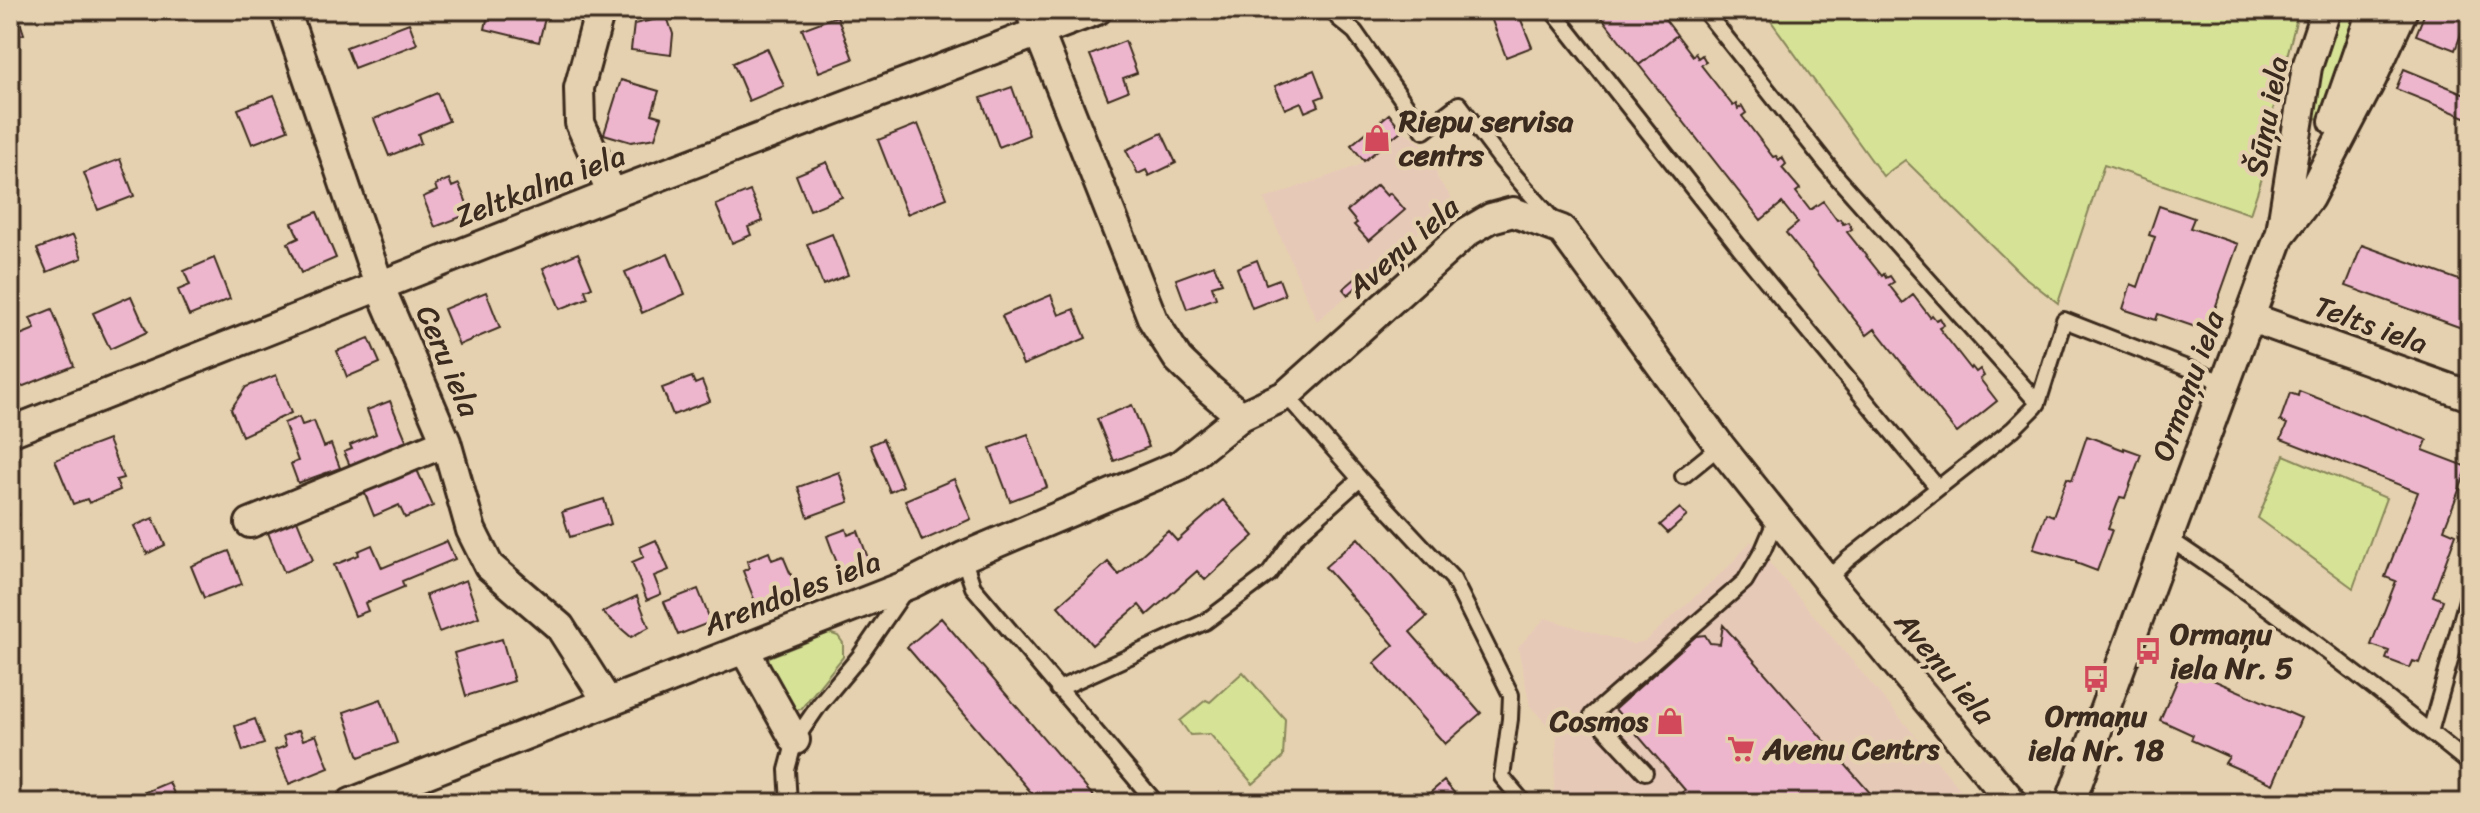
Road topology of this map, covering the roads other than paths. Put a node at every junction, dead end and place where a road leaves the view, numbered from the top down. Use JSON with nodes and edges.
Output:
{"nodes":[{"id":1,"x":285,"y":10,"type":"edge"},
{"id":2,"x":600,"y":10,"type":"edge"},
{"id":3,"x":1097,"y":10,"type":"edge"},
{"id":4,"x":1335,"y":10,"type":"edge"},
{"id":5,"x":1552,"y":10,"type":"edge"},
{"id":6,"x":1704,"y":10,"type":"edge"},
{"id":7,"x":2326,"y":10,"type":"edge"},
{"id":8,"x":2370,"y":10,"type":"edge"},
{"id":9,"x":2403,"y":10,"type":"edge"},
{"id":10,"x":1034,"y":21,"type":"edge"},
{"id":11,"x":612,"y":194,"type":"junction"},
{"id":12,"x":2309,"y":198,"type":"junction"},
{"id":13,"x":1562,"y":230,"type":"junction"},
{"id":14,"x":2280,"y":235,"type":"junction"},
{"id":15,"x":379,"y":285,"type":"junction"},
{"id":16,"x":2249,"y":317,"type":"junction"},
{"id":17,"x":2225,"y":383,"type":"junction"},
{"id":18,"x":1286,"y":395,"type":"junction"},
{"id":19,"x":2470,"y":396,"type":"edge"},
{"id":20,"x":2038,"y":403,"type":"junction"},
{"id":21,"x":1241,"y":416,"type":"junction"},
{"id":22,"x":10,"y":432,"type":"edge"},
{"id":23,"x":446,"y":442,"type":"junction"},
{"id":24,"x":1720,"y":446,"type":"junction"},
{"id":25,"x":1683,"y":476,"type":"dead end"},
{"id":26,"x":1360,"y":479,"type":"junction"},
{"id":27,"x":1938,"y":488,"type":"junction"},
{"id":28,"x":1777,"y":516,"type":"junction"},
{"id":29,"x":250,"y":523,"type":"dead end"},
{"id":30,"x":2168,"y":538,"type":"junction"},
{"id":31,"x":963,"y":557,"type":"junction"},
{"id":32,"x":1827,"y":580,"type":"junction"},
{"id":33,"x":910,"y":584,"type":"junction"},
{"id":34,"x":2470,"y":589,"type":"edge"},
{"id":35,"x":744,"y":649,"type":"junction"},
{"id":36,"x":1058,"y":689,"type":"junction"},
{"id":37,"x":607,"y":701,"type":"junction"},
{"id":38,"x":2430,"y":732,"type":"junction"},
{"id":39,"x":795,"y":740,"type":"junction"},
{"id":40,"x":2470,"y":764,"type":"edge"},
{"id":41,"x":1645,"y":772,"type":"dead end"},
{"id":42,"x":351,"y":803,"type":"edge"},
{"id":43,"x":789,"y":803,"type":"edge"},
{"id":44,"x":1156,"y":803,"type":"edge"},
{"id":45,"x":1524,"y":803,"type":"edge"},
{"id":46,"x":2013,"y":803,"type":"edge"},
{"id":47,"x":2070,"y":803,"type":"edge"}],
"edges":[{"from":1,"to":15,"type":"street","name":"Ceru iela"},
{"from":2,"to":11,"type":"street"},
{"from":3,"to":10,"type":"street","name":"Zeltkalna iela"},
{"from":4,"to":13,"type":"lane"},
{"from":5,"to":27,"type":"lane"},
{"from":6,"to":20,"type":"lane"},
{"from":7,"to":14,"type":"street","name":"Šūņu iela"},
{"from":8,"to":12,"type":"street","name":"Šūņu iela"},
{"from":9,"to":12,"type":"street","name":"Ormaņu iela"},
{"from":10,"to":11,"type":"street","name":"Zeltkalna iela"},
{"from":10,"to":21,"type":"street"},
{"from":11,"to":15,"type":"street","name":"Zeltkalna iela"},
{"from":12,"to":14,"type":"street","name":"Ormaņu iela"},
{"from":13,"to":18,"type":"street","name":"Aveņu iela"},
{"from":13,"to":24,"type":"street","name":"Aveņu iela"},
{"from":14,"to":16,"type":"street","name":"Ormaņu iela"},
{"from":15,"to":22,"type":"street","name":"Zeltkalna iela"},
{"from":15,"to":23,"type":"street","name":"Ceru iela"},
{"from":16,"to":17,"type":"street","name":"Ormaņu iela"},
{"from":16,"to":19,"type":"street","name":"Telts iela"},
{"from":17,"to":20,"type":"lane"},
{"from":17,"to":30,"type":"street","name":"Ormaņu iela"},
{"from":18,"to":21,"type":"street","name":"Aveņu iela"},
{"from":18,"to":26,"type":"lane"},
{"from":20,"to":27,"type":"lane"},
{"from":21,"to":31,"type":"street","name":"Arendoles iela"},
{"from":23,"to":29,"type":"street"},
{"from":23,"to":37,"type":"street","name":"Ceru iela"},
{"from":24,"to":25,"type":"lane"},
{"from":24,"to":28,"type":"street","name":"Aveņu iela"},
{"from":26,"to":36,"type":"lane"},
{"from":26,"to":45,"type":"lane"},
{"from":27,"to":32,"type":"lane"},
{"from":28,"to":32,"type":"street","name":"Aveņu iela"},
{"from":28,"to":41,"type":"lane"},
{"from":30,"to":38,"type":"lane"},
{"from":30,"to":47,"type":"street","name":"Ormaņu iela"},
{"from":31,"to":33,"type":"street","name":"Arendoles iela"},
{"from":31,"to":36,"type":"lane"},
{"from":32,"to":46,"type":"street","name":"Aveņu iela"},
{"from":33,"to":35,"type":"street","name":"Arendoles iela"},
{"from":33,"to":39,"type":"lane"},
{"from":34,"to":38,"type":"lane"},
{"from":35,"to":37,"type":"street","name":"Arendoles iela"},
{"from":35,"to":39,"type":"street"},
{"from":36,"to":44,"type":"lane"},
{"from":37,"to":42,"type":"street","name":"Arendoles iela"},
{"from":38,"to":40,"type":"lane"},
{"from":39,"to":43,"type":"lane"}]}
